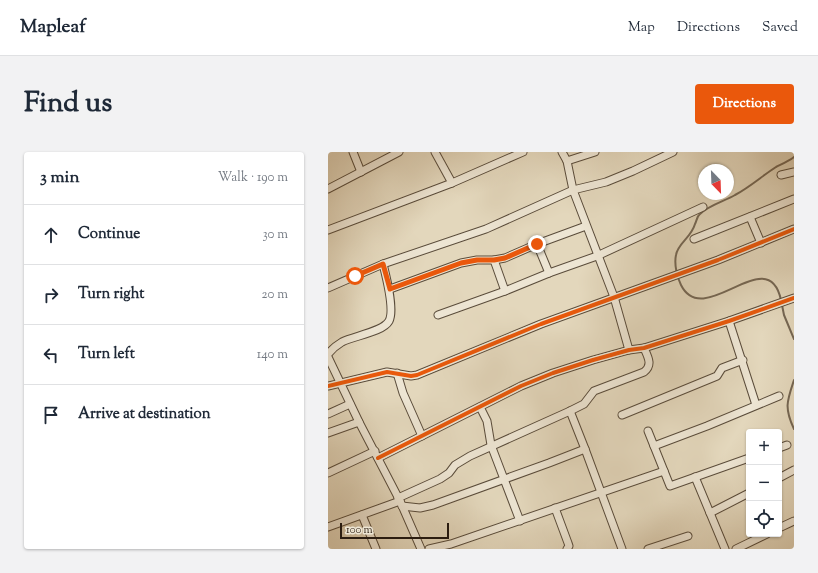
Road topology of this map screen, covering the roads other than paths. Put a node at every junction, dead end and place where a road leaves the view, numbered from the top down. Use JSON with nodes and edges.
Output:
{"nodes":[{"id":1,"x":353,"y":152,"type":"edge"},
{"id":2,"x":399,"y":152,"type":"edge"},
{"id":3,"x":435,"y":152,"type":"edge"},
{"id":4,"x":523,"y":152,"type":"edge"},
{"id":5,"x":562,"y":152,"type":"edge"},
{"id":6,"x":594,"y":152,"type":"edge"},
{"id":7,"x":673,"y":152,"type":"edge"},
{"id":8,"x":660,"y":155,"type":"edge"},
{"id":9,"x":566,"y":162,"type":"junction"},
{"id":10,"x":361,"y":172,"type":"junction"},
{"id":11,"x":794,"y":172,"type":"edge"},
{"id":12,"x":781,"y":175,"type":"dead end"},
{"id":13,"x":452,"y":183,"type":"junction"},
{"id":14,"x":328,"y":189,"type":"edge"},
{"id":15,"x":573,"y":190,"type":"junction"},
{"id":16,"x":794,"y":199,"type":"edge"},
{"id":17,"x":703,"y":207,"type":"dead end"},
{"id":18,"x":750,"y":217,"type":"junction"},
{"id":19,"x":586,"y":226,"type":"junction"},
{"id":20,"x":794,"y":229,"type":"edge"},
{"id":21,"x":328,"y":230,"type":"edge"},
{"id":22,"x":694,"y":239,"type":"dead end"},
{"id":23,"x":761,"y":242,"type":"junction"},
{"id":24,"x":537,"y":244,"type":"junction"},
{"id":25,"x":598,"y":256,"type":"junction"},
{"id":26,"x":494,"y":260,"type":"junction"},
{"id":27,"x":383,"y":264,"type":"junction"},
{"id":28,"x":549,"y":273,"type":"junction"},
{"id":29,"x":328,"y":288,"type":"edge"},
{"id":30,"x":390,"y":289,"type":"junction"},
{"id":31,"x":505,"y":291,"type":"junction"},
{"id":32,"x":614,"y":297,"type":"junction"},
{"id":33,"x":794,"y":298,"type":"edge"},
{"id":34,"x":438,"y":315,"type":"dead end"},
{"id":35,"x":729,"y":321,"type":"junction"},
{"id":36,"x":644,"y":348,"type":"junction"},
{"id":37,"x":629,"y":350,"type":"junction"},
{"id":38,"x":328,"y":354,"type":"edge"},
{"id":39,"x":328,"y":357,"type":"edge"},
{"id":40,"x":743,"y":360,"type":"junction"},
{"id":41,"x":397,"y":373,"type":"junction"},
{"id":42,"x":340,"y":384,"type":"junction"},
{"id":43,"x":328,"y":386,"type":"edge"},
{"id":44,"x":779,"y":396,"type":"dead end"},
{"id":45,"x":350,"y":404,"type":"junction"},
{"id":46,"x":756,"y":405,"type":"junction"},
{"id":47,"x":480,"y":407,"type":"junction"},
{"id":48,"x":570,"y":411,"type":"junction"},
{"id":49,"x":328,"y":414,"type":"edge"},
{"id":50,"x":622,"y":415,"type":"dead end"},
{"id":51,"x":359,"y":422,"type":"junction"},
{"id":52,"x":648,"y":431,"type":"dead end"},
{"id":53,"x":328,"y":433,"type":"edge"},
{"id":54,"x":422,"y":436,"type":"junction"},
{"id":55,"x":492,"y":445,"type":"junction"},
{"id":56,"x":786,"y":445,"type":"dead end"},
{"id":57,"x":654,"y":446,"type":"junction"},
{"id":58,"x":782,"y":447,"type":"edge"},
{"id":59,"x":586,"y":449,"type":"junction"},
{"id":60,"x":376,"y":454,"type":"junction"},
{"id":61,"x":746,"y":459,"type":"edge"},
{"id":62,"x":794,"y":470,"type":"edge"},
{"id":63,"x":664,"y":471,"type":"junction"},
{"id":64,"x":328,"y":473,"type":"edge"},
{"id":65,"x":782,"y":476,"type":"edge"},
{"id":66,"x":695,"y":477,"type":"junction"},
{"id":67,"x":505,"y":479,"type":"junction"},
{"id":68,"x":602,"y":492,"type":"junction"},
{"id":69,"x":746,"y":495,"type":"edge"},
{"id":70,"x":400,"y":502,"type":"junction"},
{"id":71,"x":555,"y":508,"type":"junction"},
{"id":72,"x":710,"y":513,"type":"junction"},
{"id":73,"x":362,"y":515,"type":"junction"},
{"id":74,"x":520,"y":521,"type":"junction"},
{"id":75,"x":794,"y":521,"type":"edge"},
{"id":76,"x":328,"y":527,"type":"edge"},
{"id":77,"x":782,"y":527,"type":"edge"},
{"id":78,"x":688,"y":536,"type":"dead end"},
{"id":79,"x":761,"y":537,"type":"edge"},
{"id":80,"x":376,"y":549,"type":"edge"},
{"id":81,"x":421,"y":549,"type":"edge"},
{"id":82,"x":429,"y":549,"type":"edge"},
{"id":83,"x":567,"y":549,"type":"edge"},
{"id":84,"x":622,"y":549,"type":"edge"},
{"id":85,"x":648,"y":549,"type":"edge"},
{"id":86,"x":725,"y":549,"type":"edge"},
{"id":87,"x":736,"y":549,"type":"edge"}],
"edges":[{"from":1,"to":10,"type":"street"},
{"from":2,"to":10,"type":"street"},
{"from":3,"to":13,"type":"street"},
{"from":4,"to":13,"type":"street"},
{"from":5,"to":9,"type":"street"},
{"from":6,"to":9,"type":"street"},
{"from":7,"to":8,"type":"street"},
{"from":8,"to":15,"type":"street"},
{"from":9,"to":15,"type":"street"},
{"from":10,"to":14,"type":"street"},
{"from":11,"to":12,"type":"street"},
{"from":13,"to":21,"type":"street"},
{"from":15,"to":19,"type":"street"},
{"from":15,"to":27,"type":"street"},
{"from":16,"to":18,"type":"street"},
{"from":17,"to":25,"type":"street"},
{"from":18,"to":22,"type":"street"},
{"from":18,"to":23,"type":"street"},
{"from":19,"to":24,"type":"street"},
{"from":19,"to":25,"type":"street"},
{"from":20,"to":23,"type":"street"},
{"from":23,"to":32,"type":"street"},
{"from":24,"to":26,"type":"street"},
{"from":24,"to":28,"type":"street"},
{"from":25,"to":28,"type":"street"},
{"from":25,"to":32,"type":"street"},
{"from":26,"to":30,"type":"street"},
{"from":26,"to":31,"type":"street"},
{"from":27,"to":29,"type":"street"},
{"from":27,"to":30,"type":"street"},
{"from":28,"to":31,"type":"street"},
{"from":30,"to":38,"type":"street"},
{"from":31,"to":34,"type":"street"},
{"from":32,"to":37,"type":"street"},
{"from":32,"to":41,"type":"street"},
{"from":33,"to":35,"type":"street"},
{"from":35,"to":36,"type":"street"},
{"from":35,"to":40,"type":"street"},
{"from":36,"to":37,"type":"street"},
{"from":36,"to":48,"type":"street"},
{"from":37,"to":47,"type":"street"},
{"from":39,"to":42,"type":"street"},
{"from":40,"to":46,"type":"street"},
{"from":40,"to":50,"type":"street"},
{"from":41,"to":42,"type":"street"},
{"from":41,"to":54,"type":"street"},
{"from":42,"to":43,"type":"street"},
{"from":42,"to":45,"type":"street"},
{"from":44,"to":46,"type":"street"},
{"from":45,"to":49,"type":"street"},
{"from":45,"to":51,"type":"street"},
{"from":46,"to":57,"type":"street"},
{"from":47,"to":54,"type":"street"},
{"from":47,"to":55,"type":"street"},
{"from":48,"to":55,"type":"street"},
{"from":48,"to":59,"type":"street"},
{"from":51,"to":53,"type":"street"},
{"from":51,"to":60,"type":"street"},
{"from":52,"to":57,"type":"street"},
{"from":54,"to":60,"type":"street"},
{"from":55,"to":67,"type":"street"},
{"from":55,"to":70,"type":"street"},
{"from":56,"to":58,"type":"street"},
{"from":57,"to":63,"type":"street"},
{"from":59,"to":67,"type":"street"},
{"from":59,"to":68,"type":"street"},
{"from":60,"to":64,"type":"street"},
{"from":60,"to":70,"type":"street"},
{"from":61,"to":66,"type":"street"},
{"from":62,"to":65,"type":"street"},
{"from":63,"to":66,"type":"street"},
{"from":63,"to":68,"type":"street"},
{"from":66,"to":72,"type":"street"},
{"from":67,"to":70,"type":"street"},
{"from":67,"to":74,"type":"street"},
{"from":68,"to":71,"type":"street"},
{"from":68,"to":84,"type":"street"},
{"from":69,"to":72,"type":"street"},
{"from":70,"to":73,"type":"street"},
{"from":70,"to":81,"type":"street"},
{"from":71,"to":74,"type":"street"},
{"from":71,"to":83,"type":"street"},
{"from":72,"to":86,"type":"street"},
{"from":73,"to":76,"type":"street"},
{"from":73,"to":80,"type":"street"},
{"from":74,"to":82,"type":"street"},
{"from":75,"to":77,"type":"street"},
{"from":78,"to":85,"type":"street"},
{"from":79,"to":87,"type":"street"}]}
